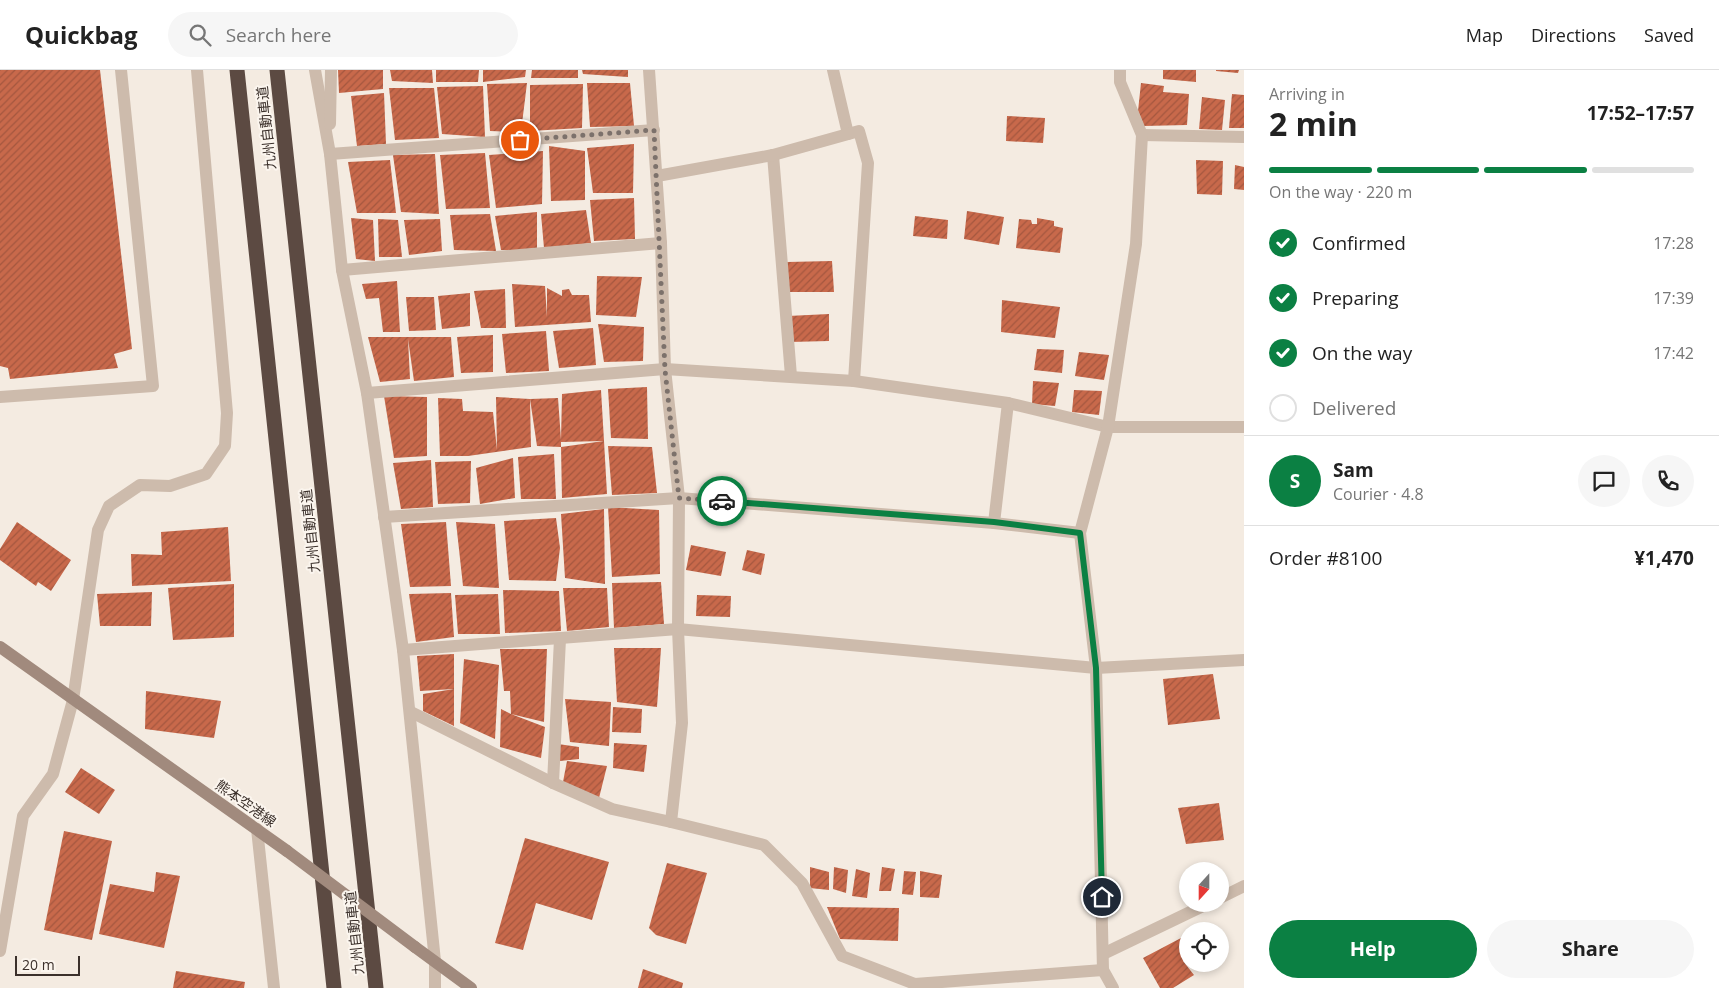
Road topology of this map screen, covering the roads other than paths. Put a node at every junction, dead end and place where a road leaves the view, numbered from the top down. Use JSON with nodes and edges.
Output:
{"nodes":[{"id":1,"x":121,"y":70,"type":"edge"},
{"id":2,"x":197,"y":70,"type":"edge"},
{"id":3,"x":238,"y":70,"type":"edge"},
{"id":4,"x":276,"y":70,"type":"edge"},
{"id":5,"x":315,"y":70,"type":"edge"},
{"id":6,"x":332,"y":70,"type":"edge"},
{"id":7,"x":650,"y":70,"type":"edge"},
{"id":8,"x":833,"y":70,"type":"edge"},
{"id":9,"x":1120,"y":70,"type":"edge"},
{"id":10,"x":654,"y":130,"type":"junction"},
{"id":11,"x":848,"y":134,"type":"junction"},
{"id":12,"x":1142,"y":135,"type":"junction"},
{"id":13,"x":1244,"y":137,"type":"edge"},
{"id":14,"x":330,"y":154,"type":"junction"},
{"id":15,"x":773,"y":155,"type":"junction"},
{"id":16,"x":657,"y":176,"type":"junction"},
{"id":17,"x":661,"y":244,"type":"junction"},
{"id":18,"x":342,"y":270,"type":"junction"},
{"id":19,"x":665,"y":370,"type":"junction"},
{"id":20,"x":791,"y":376,"type":"junction"},
{"id":21,"x":854,"y":381,"type":"junction"},
{"id":22,"x":367,"y":393,"type":"junction"},
{"id":23,"x":0,"y":397,"type":"edge"},
{"id":24,"x":1008,"y":403,"type":"junction"},
{"id":25,"x":1108,"y":427,"type":"junction"},
{"id":26,"x":1244,"y":427,"type":"edge"},
{"id":27,"x":679,"y":498,"type":"junction"},
{"id":28,"x":384,"y":517,"type":"junction"},
{"id":29,"x":994,"y":522,"type":"junction"},
{"id":30,"x":1080,"y":533,"type":"junction"},
{"id":31,"x":678,"y":628,"type":"junction"},
{"id":32,"x":560,"y":639,"type":"junction"},
{"id":33,"x":0,"y":647,"type":"edge"},
{"id":34,"x":403,"y":650,"type":"junction"},
{"id":35,"x":1244,"y":660,"type":"edge"},
{"id":36,"x":1096,"y":668,"type":"junction"},
{"id":37,"x":73,"y":700,"type":"junction"},
{"id":38,"x":411,"y":712,"type":"junction"},
{"id":39,"x":553,"y":783,"type":"junction"},
{"id":40,"x":671,"y":822,"type":"junction"},
{"id":41,"x":257,"y":829,"type":"junction"},
{"id":42,"x":1244,"y":886,"type":"edge"},
{"id":43,"x":1229,"y":894,"type":"edge"},
{"id":44,"x":4,"y":907,"type":"edge"},
{"id":45,"x":1190,"y":912,"type":"edge"},
{"id":46,"x":0,"y":951,"type":"edge"},
{"id":47,"x":1103,"y":954,"type":"junction"},
{"id":48,"x":435,"y":961,"type":"junction"},
{"id":49,"x":1104,"y":970,"type":"junction"},
{"id":50,"x":274,"y":988,"type":"edge"},
{"id":51,"x":334,"y":988,"type":"edge"},
{"id":52,"x":376,"y":988,"type":"edge"},
{"id":53,"x":435,"y":988,"type":"edge"},
{"id":54,"x":471,"y":988,"type":"edge"},
{"id":55,"x":1113,"y":988,"type":"edge"}],
"edges":[{"from":1,"to":23,"type":"street"},
{"from":2,"to":37,"type":"street"},
{"from":3,"to":51,"type":"highway","name":"九州自動車道"},
{"from":4,"to":52,"type":"highway","name":"九州自動車道"},
{"from":5,"to":14,"type":"street"},
{"from":6,"to":14,"type":"street"},
{"from":7,"to":10,"type":"street"},
{"from":8,"to":11,"type":"street"},
{"from":9,"to":12,"type":"street"},
{"from":10,"to":14,"type":"street"},
{"from":10,"to":16,"type":"street"},
{"from":11,"to":15,"type":"street"},
{"from":11,"to":21,"type":"street"},
{"from":12,"to":13,"type":"street"},
{"from":12,"to":25,"type":"street"},
{"from":14,"to":18,"type":"street"},
{"from":15,"to":16,"type":"street"},
{"from":15,"to":20,"type":"street"},
{"from":16,"to":17,"type":"street"},
{"from":17,"to":18,"type":"street"},
{"from":17,"to":19,"type":"street"},
{"from":18,"to":22,"type":"street"},
{"from":19,"to":20,"type":"street"},
{"from":19,"to":22,"type":"street"},
{"from":19,"to":27,"type":"street"},
{"from":20,"to":21,"type":"street"},
{"from":21,"to":24,"type":"street"},
{"from":22,"to":28,"type":"street"},
{"from":24,"to":25,"type":"street"},
{"from":24,"to":29,"type":"street"},
{"from":25,"to":26,"type":"street"},
{"from":25,"to":30,"type":"street"},
{"from":27,"to":28,"type":"street"},
{"from":27,"to":29,"type":"street"},
{"from":27,"to":31,"type":"street"},
{"from":28,"to":34,"type":"street"},
{"from":29,"to":30,"type":"street"},
{"from":30,"to":36,"type":"street"},
{"from":31,"to":32,"type":"street"},
{"from":31,"to":36,"type":"street"},
{"from":31,"to":40,"type":"street"},
{"from":32,"to":34,"type":"street"},
{"from":32,"to":39,"type":"street"},
{"from":33,"to":37,"type":"main road","name":"熊本空港線"},
{"from":34,"to":38,"type":"street"},
{"from":35,"to":36,"type":"street"},
{"from":36,"to":47,"type":"street"},
{"from":37,"to":41,"type":"main road","name":"熊本空港線"},
{"from":37,"to":44,"type":"street"},
{"from":38,"to":39,"type":"street"},
{"from":38,"to":48,"type":"street"},
{"from":39,"to":40,"type":"street"},
{"from":40,"to":49,"type":"street"},
{"from":41,"to":48,"type":"main road","name":"熊本空港線","bridge":true},
{"from":41,"to":50,"type":"street"},
{"from":42,"to":43,"type":"street"},
{"from":44,"to":46,"type":"street"},
{"from":45,"to":47,"type":"street"},
{"from":47,"to":49,"type":"street"},
{"from":48,"to":53,"type":"street"},
{"from":48,"to":54,"type":"main road","name":"熊本空港線"},
{"from":49,"to":55,"type":"street"}]}
